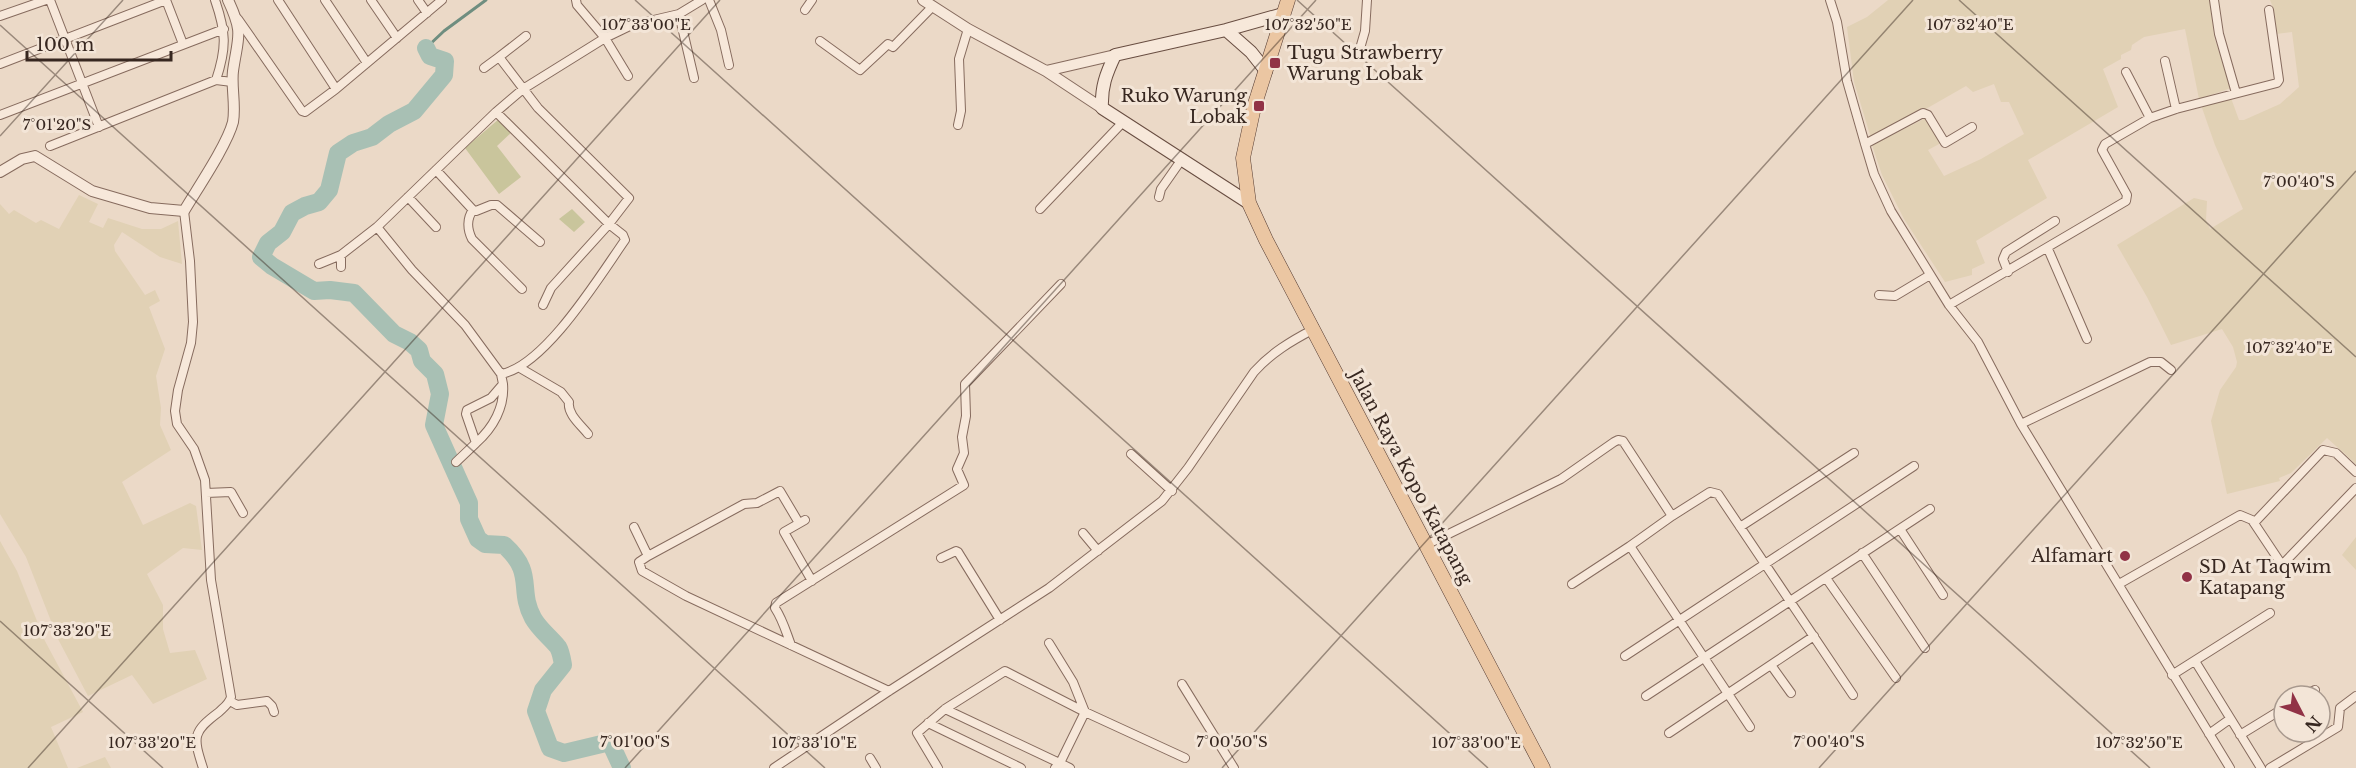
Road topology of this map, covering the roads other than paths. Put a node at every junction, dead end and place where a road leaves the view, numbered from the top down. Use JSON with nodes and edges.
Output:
{"nodes":[{"id":1,"x":48,"y":0,"type":"edge"},
{"id":2,"x":166,"y":0,"type":"edge"},
{"id":3,"x":215,"y":0,"type":"edge"},
{"id":4,"x":278,"y":0,"type":"edge"},
{"id":5,"x":325,"y":0,"type":"edge"},
{"id":6,"x":371,"y":0,"type":"edge"},
{"id":7,"x":418,"y":0,"type":"edge"},
{"id":8,"x":442,"y":0,"type":"edge"},
{"id":9,"x":702,"y":0,"type":"edge"},
{"id":10,"x":709,"y":0,"type":"edge"},
{"id":11,"x":813,"y":0,"type":"edge"},
{"id":12,"x":922,"y":0,"type":"edge"},
{"id":13,"x":1288,"y":0,"type":"edge"},
{"id":14,"x":1367,"y":0,"type":"edge"},
{"id":15,"x":1830,"y":0,"type":"edge"},
{"id":16,"x":2214,"y":0,"type":"edge"},
{"id":17,"x":573,"y":1,"type":"edge"},
{"id":18,"x":232,"y":2,"type":"edge"},
{"id":19,"x":933,"y":6,"type":"junction"},
{"id":20,"x":218,"y":10,"type":"junction"},
{"id":21,"x":805,"y":10,"type":"dead end"},
{"id":22,"x":2269,"y":10,"type":"dead end"},
{"id":23,"x":427,"y":13,"type":"junction"},
{"id":24,"x":679,"y":14,"type":"junction"},
{"id":25,"x":1283,"y":14,"type":"junction"},
{"id":26,"x":0,"y":16,"type":"edge"},
{"id":27,"x":237,"y":19,"type":"junction"},
{"id":28,"x":225,"y":29,"type":"junction"},
{"id":29,"x":968,"y":29,"type":"junction"},
{"id":30,"x":1227,"y":30,"type":"junction"},
{"id":31,"x":526,"y":36,"type":"dead end"},
{"id":32,"x":397,"y":38,"type":"junction"},
{"id":33,"x":605,"y":38,"type":"junction"},
{"id":34,"x":65,"y":39,"type":"junction"},
{"id":35,"x":820,"y":41,"type":"dead end"},
{"id":36,"x":183,"y":44,"type":"junction"},
{"id":37,"x":1359,"y":52,"type":"dead end"},
{"id":38,"x":1116,"y":55,"type":"junction"},
{"id":39,"x":499,"y":57,"type":"junction"},
{"id":40,"x":2164,"y":61,"type":"dead end"},
{"id":41,"x":367,"y":63,"type":"junction"},
{"id":42,"x":0,"y":64,"type":"edge"},
{"id":43,"x":729,"y":64,"type":"dead end"},
{"id":44,"x":484,"y":68,"type":"dead end"},
{"id":45,"x":1046,"y":71,"type":"junction"},
{"id":46,"x":1266,"y":71,"type":"junction"},
{"id":47,"x":2126,"y":72,"type":"dead end"},
{"id":48,"x":628,"y":76,"type":"dead end"},
{"id":49,"x":694,"y":78,"type":"dead end"},
{"id":50,"x":216,"y":80,"type":"junction"},
{"id":51,"x":232,"y":82,"type":"junction"},
{"id":52,"x":82,"y":83,"type":"junction"},
{"id":53,"x":336,"y":89,"type":"junction"},
{"id":54,"x":523,"y":89,"type":"junction"},
{"id":55,"x":2236,"y":93,"type":"junction"},
{"id":56,"x":1102,"y":108,"type":"junction"},
{"id":57,"x":2176,"y":109,"type":"junction"},
{"id":58,"x":496,"y":112,"type":"junction"},
{"id":59,"x":0,"y":114,"type":"edge"},
{"id":60,"x":2150,"y":118,"type":"junction"},
{"id":61,"x":1124,"y":121,"type":"junction"},
{"id":62,"x":958,"y":125,"type":"dead end"},
{"id":63,"x":99,"y":127,"type":"junction"},
{"id":64,"x":1972,"y":127,"type":"dead end"},
{"id":65,"x":1865,"y":144,"type":"junction"},
{"id":66,"x":50,"y":146,"type":"dead end"},
{"id":67,"x":1182,"y":159,"type":"junction"},
{"id":68,"x":436,"y":170,"type":"junction"},
{"id":69,"x":0,"y":172,"type":"edge"},
{"id":70,"x":1245,"y":176,"type":"junction"},
{"id":71,"x":1225,"y":187,"type":"junction"},
{"id":72,"x":408,"y":197,"type":"junction"},
{"id":73,"x":1159,"y":197,"type":"dead end"},
{"id":74,"x":1249,"y":203,"type":"junction"},
{"id":75,"x":1040,"y":209,"type":"dead end"},
{"id":76,"x":473,"y":210,"type":"junction"},
{"id":77,"x":184,"y":211,"type":"junction"},
{"id":78,"x":2055,"y":221,"type":"dead end"},
{"id":79,"x":609,"y":224,"type":"junction"},
{"id":80,"x":377,"y":227,"type":"junction"},
{"id":81,"x":436,"y":227,"type":"dead end"},
{"id":82,"x":540,"y":242,"type":"dead end"},
{"id":83,"x":2048,"y":249,"type":"junction"},
{"id":84,"x":340,"y":255,"type":"junction"},
{"id":85,"x":319,"y":264,"type":"dead end"},
{"id":86,"x":341,"y":267,"type":"dead end"},
{"id":87,"x":2008,"y":272,"type":"junction"},
{"id":88,"x":1930,"y":275,"type":"junction"},
{"id":89,"x":1061,"y":284,"type":"dead end"},
{"id":90,"x":522,"y":289,"type":"dead end"},
{"id":91,"x":1878,"y":295,"type":"dead end"},
{"id":92,"x":543,"y":305,"type":"dead end"},
{"id":93,"x":1949,"y":305,"type":"junction"},
{"id":94,"x":1314,"y":329,"type":"junction"},
{"id":95,"x":2087,"y":339,"type":"dead end"},
{"id":96,"x":520,"y":368,"type":"junction"},
{"id":97,"x":2171,"y":370,"type":"dead end"},
{"id":98,"x":501,"y":374,"type":"junction"},
{"id":99,"x":503,"y":384,"type":"junction"},
{"id":100,"x":2021,"y":424,"type":"junction"},
{"id":101,"x":588,"y":434,"type":"dead end"},
{"id":102,"x":476,"y":443,"type":"junction"},
{"id":103,"x":1854,"y":453,"type":"dead end"},
{"id":104,"x":1131,"y":454,"type":"dead end"},
{"id":105,"x":456,"y":462,"type":"dead end"},
{"id":106,"x":1914,"y":466,"type":"dead end"},
{"id":107,"x":2356,"y":472,"type":"edge"},
{"id":108,"x":2356,"y":488,"type":"edge"},
{"id":109,"x":1172,"y":491,"type":"junction"},
{"id":110,"x":206,"y":493,"type":"junction"},
{"id":111,"x":1930,"y":509,"type":"dead end"},
{"id":112,"x":243,"y":513,"type":"dead end"},
{"id":113,"x":1672,"y":516,"type":"junction"},
{"id":114,"x":2254,"y":523,"type":"junction"},
{"id":115,"x":634,"y":527,"type":"dead end"},
{"id":116,"x":1740,"y":527,"type":"junction"},
{"id":117,"x":1900,"y":529,"type":"junction"},
{"id":118,"x":1083,"y":533,"type":"dead end"},
{"id":119,"x":1426,"y":545,"type":"junction"},
{"id":120,"x":1630,"y":546,"type":"junction"},
{"id":121,"x":1098,"y":551,"type":"junction"},
{"id":122,"x":1862,"y":553,"type":"junction"},
{"id":123,"x":648,"y":556,"type":"junction"},
{"id":124,"x":941,"y":558,"type":"dead end"},
{"id":125,"x":1765,"y":564,"type":"junction"},
{"id":126,"x":1826,"y":578,"type":"junction"},
{"id":127,"x":812,"y":580,"type":"junction"},
{"id":128,"x":1572,"y":584,"type":"dead end"},
{"id":129,"x":2119,"y":584,"type":"junction"},
{"id":130,"x":1943,"y":595,"type":"dead end"},
{"id":131,"x":1790,"y":601,"type":"junction"},
{"id":132,"x":2270,"y":613,"type":"dead end"},
{"id":133,"x":1000,"y":620,"type":"junction"},
{"id":134,"x":1679,"y":621,"type":"junction"},
{"id":135,"x":1814,"y":636,"type":"junction"},
{"id":136,"x":1049,"y":643,"type":"dead end"},
{"id":137,"x":791,"y":645,"type":"junction"},
{"id":138,"x":1925,"y":648,"type":"dead end"},
{"id":139,"x":1625,"y":656,"type":"dead end"},
{"id":140,"x":1705,"y":659,"type":"junction"},
{"id":141,"x":2195,"y":661,"type":"junction"},
{"id":142,"x":1772,"y":665,"type":"junction"},
{"id":143,"x":2172,"y":675,"type":"junction"},
{"id":144,"x":1896,"y":678,"type":"dead end"},
{"id":145,"x":1182,"y":684,"type":"dead end"},
{"id":146,"x":889,"y":691,"type":"junction"},
{"id":147,"x":1791,"y":693,"type":"dead end"},
{"id":148,"x":1729,"y":695,"type":"junction"},
{"id":149,"x":1853,"y":695,"type":"dead end"},
{"id":150,"x":1646,"y":696,"type":"dead end"},
{"id":151,"x":2356,"y":696,"type":"edge"},
{"id":152,"x":230,"y":701,"type":"junction"},
{"id":153,"x":945,"y":709,"type":"junction"},
{"id":154,"x":274,"y":712,"type":"dead end"},
{"id":155,"x":1085,"y":712,"type":"junction"},
{"id":156,"x":2272,"y":715,"type":"edge"},
{"id":157,"x":2230,"y":720,"type":"junction"},
{"id":158,"x":928,"y":723,"type":"junction"},
{"id":159,"x":1750,"y":727,"type":"dead end"},
{"id":160,"x":1669,"y":733,"type":"dead end"},
{"id":161,"x":2209,"y":734,"type":"junction"},
{"id":162,"x":2240,"y":735,"type":"junction"},
{"id":163,"x":870,"y":758,"type":"dead end"},
{"id":164,"x":1185,"y":758,"type":"dead end"},
{"id":165,"x":1058,"y":766,"type":"edge"},
{"id":166,"x":2226,"y":767,"type":"edge"},
{"id":167,"x":203,"y":768,"type":"edge"},
{"id":168,"x":774,"y":768,"type":"edge"},
{"id":169,"x":876,"y":768,"type":"edge"},
{"id":170,"x":938,"y":768,"type":"edge"},
{"id":171,"x":1021,"y":768,"type":"edge"},
{"id":172,"x":1070,"y":768,"type":"edge"},
{"id":173,"x":1234,"y":768,"type":"edge"},
{"id":174,"x":1543,"y":768,"type":"edge"},
{"id":175,"x":2261,"y":768,"type":"edge"},
{"id":176,"x":2270,"y":768,"type":"edge"}],
"edges":[{"from":1,"to":26,"type":"street"},
{"from":1,"to":34,"type":"street"},
{"from":2,"to":34,"type":"street"},
{"from":2,"to":36,"type":"street"},
{"from":3,"to":20,"type":"street"},
{"from":4,"to":53,"type":"street"},
{"from":5,"to":41,"type":"street"},
{"from":6,"to":32,"type":"street"},
{"from":7,"to":23,"type":"street"},
{"from":8,"to":23,"type":"street"},
{"from":9,"to":24,"type":"street"},
{"from":10,"to":43,"type":"street"},
{"from":11,"to":21,"type":"street"},
{"from":12,"to":19,"type":"street"},
{"from":13,"to":25,"type":"main road","name":"Jalan Raya Kopo Katapang"},
{"from":14,"to":37,"type":"street"},
{"from":15,"to":65,"type":"street"},
{"from":16,"to":55,"type":"street"},
{"from":17,"to":33,"type":"street"},
{"from":18,"to":20,"type":"street"},
{"from":18,"to":27,"type":"street"},
{"from":19,"to":29,"type":"street"},
{"from":19,"to":35,"type":"street"},
{"from":20,"to":28,"type":"street"},
{"from":22,"to":55,"type":"street"},
{"from":23,"to":32,"type":"street"},
{"from":24,"to":33,"type":"street"},
{"from":24,"to":49,"type":"street"},
{"from":25,"to":30,"type":"main road"},
{"from":25,"to":46,"type":"main road","name":"Jalan Raya Kopo Katapang"},
{"from":27,"to":51,"type":"street"},
{"from":27,"to":53,"type":"street"},
{"from":28,"to":36,"type":"street"},
{"from":28,"to":50,"type":"street"},
{"from":29,"to":45,"type":"street"},
{"from":29,"to":62,"type":"street"},
{"from":30,"to":38,"type":"main road"},
{"from":30,"to":46,"type":"main road"},
{"from":31,"to":39,"type":"street"},
{"from":32,"to":41,"type":"street"},
{"from":33,"to":48,"type":"street"},
{"from":33,"to":54,"type":"street"},
{"from":34,"to":42,"type":"street"},
{"from":34,"to":52,"type":"street"},
{"from":36,"to":52,"type":"street"},
{"from":38,"to":45,"type":"street"},
{"from":38,"to":56,"type":"main road"},
{"from":39,"to":44,"type":"street"},
{"from":39,"to":54,"type":"street"},
{"from":40,"to":57,"type":"street"},
{"from":41,"to":53,"type":"street"},
{"from":45,"to":56,"type":"street"},
{"from":46,"to":70,"type":"main road","name":"Jalan Raya Kopo Katapang"},
{"from":47,"to":60,"type":"street"},
{"from":50,"to":51,"type":"street"},
{"from":50,"to":63,"type":"street"},
{"from":51,"to":77,"type":"street"},
{"from":52,"to":59,"type":"street"},
{"from":52,"to":63,"type":"street"},
{"from":54,"to":58,"type":"street"},
{"from":54,"to":79,"type":"street"},
{"from":55,"to":57,"type":"street"},
{"from":56,"to":61,"type":"main road"},
{"from":57,"to":60,"type":"street"},
{"from":58,"to":68,"type":"street"},
{"from":58,"to":79,"type":"street"},
{"from":60,"to":83,"type":"street"},
{"from":61,"to":67,"type":"main road"},
{"from":61,"to":75,"type":"street"},
{"from":63,"to":66,"type":"street"},
{"from":64,"to":65,"type":"street"},
{"from":65,"to":88,"type":"street"},
{"from":67,"to":71,"type":"main road"},
{"from":67,"to":73,"type":"street"},
{"from":68,"to":72,"type":"street"},
{"from":68,"to":76,"type":"street"},
{"from":69,"to":77,"type":"street"},
{"from":70,"to":71,"type":"main road"},
{"from":70,"to":74,"type":"main road","name":"Jalan Raya Kopo Katapang"},
{"from":71,"to":74,"type":"main road"},
{"from":72,"to":80,"type":"street"},
{"from":72,"to":81,"type":"street"},
{"from":74,"to":94,"type":"main road","name":"Jalan Raya Kopo Katapang"},
{"from":76,"to":82,"type":"street"},
{"from":76,"to":90,"type":"street"},
{"from":77,"to":110,"type":"street"},
{"from":78,"to":87,"type":"street"},
{"from":79,"to":92,"type":"street"},
{"from":79,"to":96,"type":"street"},
{"from":80,"to":84,"type":"street"},
{"from":80,"to":98,"type":"street"},
{"from":83,"to":87,"type":"street"},
{"from":83,"to":95,"type":"street"},
{"from":84,"to":85,"type":"street"},
{"from":84,"to":86,"type":"street"},
{"from":87,"to":93,"type":"street"},
{"from":88,"to":91,"type":"street"},
{"from":88,"to":93,"type":"street"},
{"from":89,"to":127,"type":"street"},
{"from":93,"to":100,"type":"street"},
{"from":94,"to":109,"type":"street"},
{"from":94,"to":119,"type":"main road","name":"Jalan Raya Kopo Katapang"},
{"from":96,"to":98,"type":"street"},
{"from":96,"to":101,"type":"street"},
{"from":97,"to":100,"type":"street"},
{"from":98,"to":99,"type":"street"},
{"from":99,"to":102,"type":"street"},
{"from":99,"to":102,"type":"street"},
{"from":100,"to":129,"type":"street"},
{"from":102,"to":105,"type":"street"},
{"from":103,"to":116,"type":"street"},
{"from":104,"to":109,"type":"street"},
{"from":106,"to":125,"type":"street"},
{"from":107,"to":114,"type":"street"},
{"from":108,"to":114,"type":"street"},
{"from":109,"to":121,"type":"street"},
{"from":110,"to":112,"type":"street"},
{"from":110,"to":152,"type":"street"},
{"from":111,"to":117,"type":"street"},
{"from":113,"to":116,"type":"street"},
{"from":113,"to":119,"type":"street"},
{"from":113,"to":120,"type":"street"},
{"from":114,"to":129,"type":"street"},
{"from":115,"to":123,"type":"street"},
{"from":116,"to":125,"type":"street"},
{"from":117,"to":122,"type":"street"},
{"from":117,"to":130,"type":"street"},
{"from":118,"to":121,"type":"street"},
{"from":119,"to":174,"type":"main road","name":"Jalan Raya Kopo Katapang"},
{"from":120,"to":128,"type":"street"},
{"from":120,"to":134,"type":"street"},
{"from":121,"to":133,"type":"street"},
{"from":122,"to":126,"type":"street"},
{"from":122,"to":138,"type":"street"},
{"from":123,"to":127,"type":"street"},
{"from":123,"to":137,"type":"street"},
{"from":124,"to":133,"type":"street"},
{"from":125,"to":131,"type":"street"},
{"from":125,"to":134,"type":"street"},
{"from":126,"to":131,"type":"street"},
{"from":126,"to":144,"type":"street"},
{"from":127,"to":137,"type":"street"},
{"from":129,"to":143,"type":"street"},
{"from":131,"to":135,"type":"street"},
{"from":131,"to":140,"type":"street"},
{"from":132,"to":141,"type":"street"},
{"from":133,"to":146,"type":"street"},
{"from":134,"to":139,"type":"street"},
{"from":134,"to":140,"type":"street"},
{"from":135,"to":142,"type":"street"},
{"from":135,"to":149,"type":"street"},
{"from":136,"to":155,"type":"street"},
{"from":137,"to":146,"type":"street"},
{"from":140,"to":148,"type":"street"},
{"from":140,"to":150,"type":"street"},
{"from":141,"to":143,"type":"street"},
{"from":141,"to":157,"type":"street"},
{"from":142,"to":147,"type":"street"},
{"from":142,"to":148,"type":"street"},
{"from":143,"to":161,"type":"street"},
{"from":145,"to":173,"type":"street"},
{"from":146,"to":168,"type":"street"},
{"from":148,"to":159,"type":"street"},
{"from":148,"to":160,"type":"street"},
{"from":151,"to":176,"type":"street"},
{"from":152,"to":154,"type":"street"},
{"from":152,"to":167,"type":"street"},
{"from":153,"to":155,"type":"street"},
{"from":153,"to":158,"type":"street"},
{"from":153,"to":165,"type":"street"},
{"from":155,"to":164,"type":"street"},
{"from":155,"to":165,"type":"street"},
{"from":156,"to":162,"type":"street"},
{"from":157,"to":161,"type":"street"},
{"from":157,"to":162,"type":"street"},
{"from":158,"to":170,"type":"street"},
{"from":158,"to":171,"type":"street"},
{"from":161,"to":166,"type":"street"},
{"from":162,"to":175,"type":"street"},
{"from":163,"to":169,"type":"street"},
{"from":165,"to":172,"type":"street"}]}
